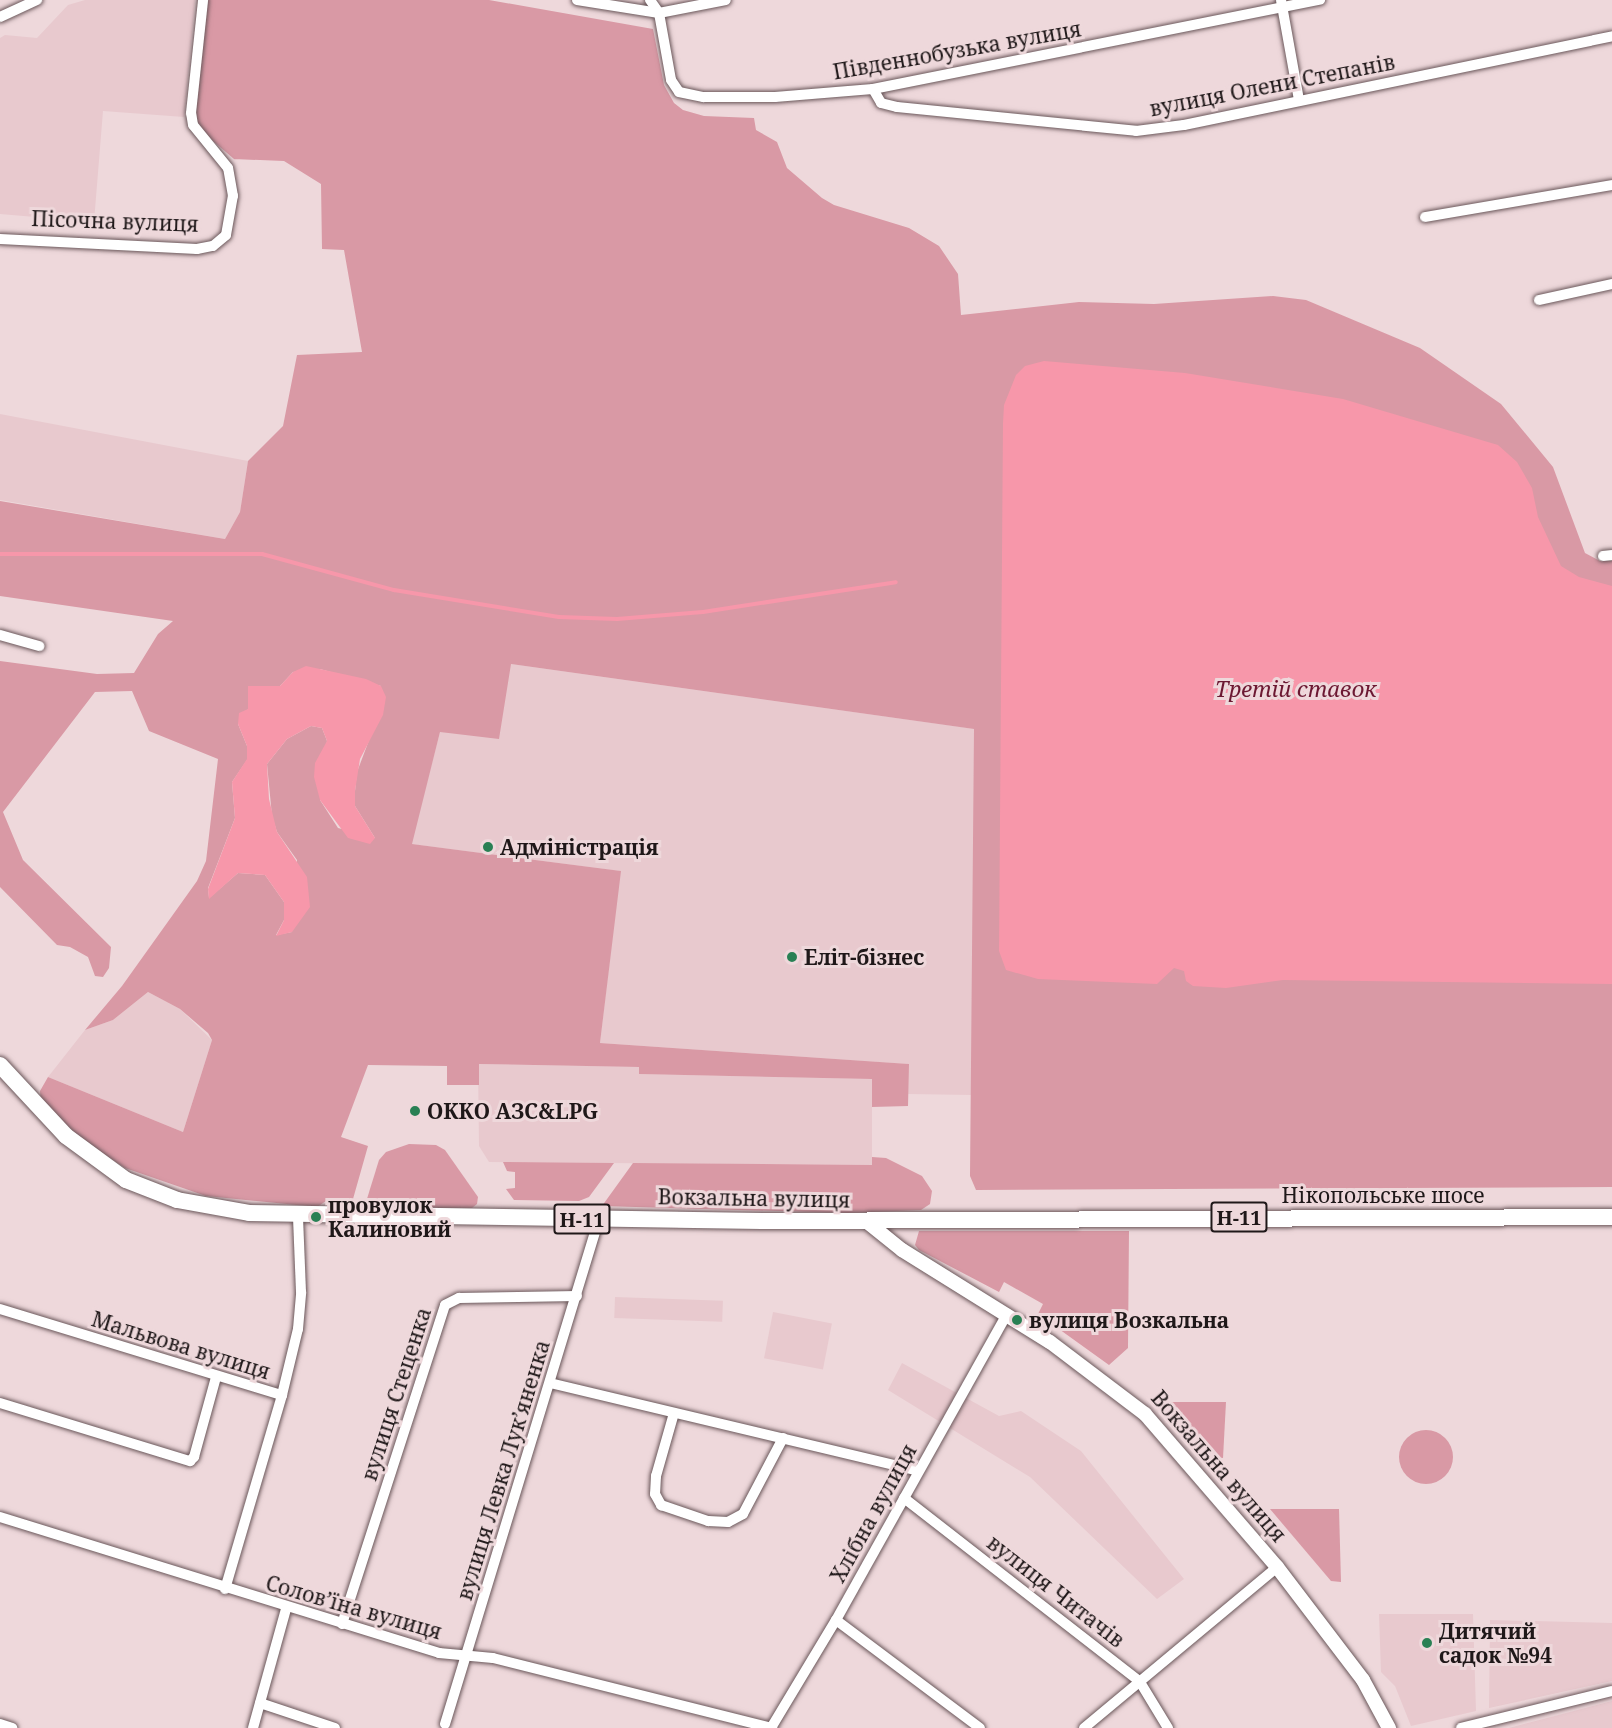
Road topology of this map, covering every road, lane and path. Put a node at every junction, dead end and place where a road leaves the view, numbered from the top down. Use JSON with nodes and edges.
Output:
{"nodes":[{"id":1,"x":37,"y":0,"type":"edge"},
{"id":2,"x":203,"y":0,"type":"edge"},
{"id":3,"x":577,"y":0,"type":"edge"},
{"id":4,"x":650,"y":0,"type":"edge"},
{"id":5,"x":726,"y":0,"type":"edge"},
{"id":6,"x":1320,"y":0,"type":"edge"},
{"id":7,"x":1281,"y":4,"type":"edge"},
{"id":8,"x":659,"y":14,"type":"junction"},
{"id":9,"x":0,"y":17,"type":"edge"},
{"id":10,"x":1612,"y":36,"type":"edge"},
{"id":11,"x":873,"y":88,"type":"junction"},
{"id":12,"x":1299,"y":100,"type":"junction"},
{"id":13,"x":1612,"y":184,"type":"edge"},
{"id":14,"x":1425,"y":217,"type":"dead end"},
{"id":15,"x":0,"y":239,"type":"edge"},
{"id":16,"x":1612,"y":284,"type":"edge"},
{"id":17,"x":1539,"y":300,"type":"dead end"},
{"id":18,"x":0,"y":635,"type":"edge"},
{"id":19,"x":39,"y":646,"type":"dead end"},
{"id":20,"x":0,"y":1065,"type":"edge"},
{"id":21,"x":298,"y":1216,"type":"junction"},
{"id":22,"x":1612,"y":1217,"type":"edge"},
{"id":23,"x":599,"y":1219,"type":"junction"},
{"id":24,"x":866,"y":1221,"type":"junction"},
{"id":25,"x":577,"y":1296,"type":"junction"},
{"id":26,"x":0,"y":1309,"type":"edge"},
{"id":27,"x":1007,"y":1314,"type":"junction"},
{"id":28,"x":216,"y":1377,"type":"junction"},
{"id":29,"x":550,"y":1383,"type":"junction"},
{"id":30,"x":282,"y":1395,"type":"junction"},
{"id":31,"x":0,"y":1403,"type":"edge"},
{"id":32,"x":674,"y":1413,"type":"junction"},
{"id":33,"x":783,"y":1438,"type":"junction"},
{"id":34,"x":918,"y":1471,"type":"junction"},
{"id":35,"x":904,"y":1498,"type":"junction"},
{"id":36,"x":0,"y":1517,"type":"edge"},
{"id":37,"x":1277,"y":1567,"type":"junction"},
{"id":38,"x":225,"y":1589,"type":"junction"},
{"id":39,"x":286,"y":1609,"type":"junction"},
{"id":40,"x":837,"y":1620,"type":"junction"},
{"id":41,"x":342,"y":1624,"type":"junction"},
{"id":42,"x":466,"y":1655,"type":"junction"},
{"id":43,"x":1140,"y":1682,"type":"junction"},
{"id":44,"x":1612,"y":1690,"type":"edge"},
{"id":45,"x":260,"y":1703,"type":"junction"},
{"id":46,"x":0,"y":1724,"type":"edge"},
{"id":47,"x":445,"y":1727,"type":"edge"},
{"id":48,"x":12,"y":1728,"type":"edge"},
{"id":49,"x":253,"y":1728,"type":"edge"},
{"id":50,"x":335,"y":1728,"type":"edge"},
{"id":51,"x":771,"y":1728,"type":"edge"},
{"id":52,"x":980,"y":1728,"type":"edge"},
{"id":53,"x":1084,"y":1728,"type":"edge"},
{"id":54,"x":1168,"y":1728,"type":"edge"},
{"id":55,"x":1389,"y":1728,"type":"edge"},
{"id":56,"x":1461,"y":1728,"type":"edge"}],
"edges":[{"from":1,"to":9,"type":"street"},
{"from":2,"to":15,"type":"street","name":"Пісочна вулиця"},
{"from":3,"to":8,"type":"street"},
{"from":4,"to":8,"type":"street"},
{"from":5,"to":8,"type":"street"},
{"from":6,"to":7,"type":"street","name":"Південнобузька вулиця"},
{"from":7,"to":11,"type":"street","name":"Південнобузька вулиця"},
{"from":7,"to":12,"type":"street"},
{"from":8,"to":11,"type":"street","name":"Південнобузька вулиця"},
{"from":10,"to":12,"type":"street","name":"вулиця Олени Степанів"},
{"from":11,"to":12,"type":"street","name":"вулиця Олени Степанів"},
{"from":13,"to":14,"type":"street"},
{"from":16,"to":17,"type":"street"},
{"from":18,"to":19,"type":"street"},
{"from":20,"to":21,"type":"main road","number":"Н-11"},
{"from":21,"to":23,"type":"main road","name":"Вокзальна вулиця","number":"Н-11"},
{"from":21,"to":30,"type":"street","name":"Мальвова вулиця"},
{"from":22,"to":24,"type":"main road","name":"Нікопольське шосе","number":"Н-11"},
{"from":23,"to":24,"type":"main road","name":"Вокзальна вулиця","number":"Н-11"},
{"from":23,"to":25,"type":"street","name":"вулиця Левка Лукʼяненка"},
{"from":24,"to":27,"type":"street","name":"Вокзальна вулиця"},
{"from":25,"to":29,"type":"street","name":"вулиця Левка Лукʼяненка"},
{"from":25,"to":41,"type":"street","name":"вулиця Стеценка"},
{"from":26,"to":28,"type":"street","name":"Мальвова вулиця"},
{"from":27,"to":34,"type":"street","name":"Хлібна вулиця"},
{"from":27,"to":37,"type":"street","name":"Вокзальна вулиця"},
{"from":28,"to":30,"type":"street","name":"Мальвова вулиця"},
{"from":28,"to":31,"type":"street"},
{"from":29,"to":32,"type":"street"},
{"from":29,"to":42,"type":"street","name":"вулиця Левка Лукʼяненка"},
{"from":30,"to":38,"type":"street"},
{"from":32,"to":33,"type":"street"},
{"from":32,"to":33,"type":"street"},
{"from":33,"to":34,"type":"street"},
{"from":34,"to":35,"type":"street","name":"Хлібна вулиця"},
{"from":35,"to":40,"type":"street","name":"Хлібна вулиця"},
{"from":35,"to":43,"type":"street","name":"вулиця Читачів"},
{"from":36,"to":38,"type":"street","name":"Соловʼїна вулиця"},
{"from":37,"to":43,"type":"street"},
{"from":37,"to":55,"type":"street","name":"Вокзальна вулиця"},
{"from":38,"to":39,"type":"street","name":"Соловʼїна вулиця"},
{"from":39,"to":41,"type":"street","name":"Соловʼїна вулиця"},
{"from":39,"to":45,"type":"street"},
{"from":40,"to":51,"type":"street","name":"Хлібна вулиця"},
{"from":40,"to":52,"type":"street"},
{"from":41,"to":42,"type":"street","name":"Соловʼїна вулиця"},
{"from":42,"to":47,"type":"street","name":"вулиця Левка Лукʼяненка"},
{"from":42,"to":51,"type":"street","name":"Соловʼїна вулиця"},
{"from":43,"to":53,"type":"street"},
{"from":43,"to":54,"type":"street","name":"вулиця Читачів"},
{"from":44,"to":56,"type":"street"},
{"from":45,"to":49,"type":"street"},
{"from":45,"to":50,"type":"street"},
{"from":46,"to":48,"type":"street"}]}
